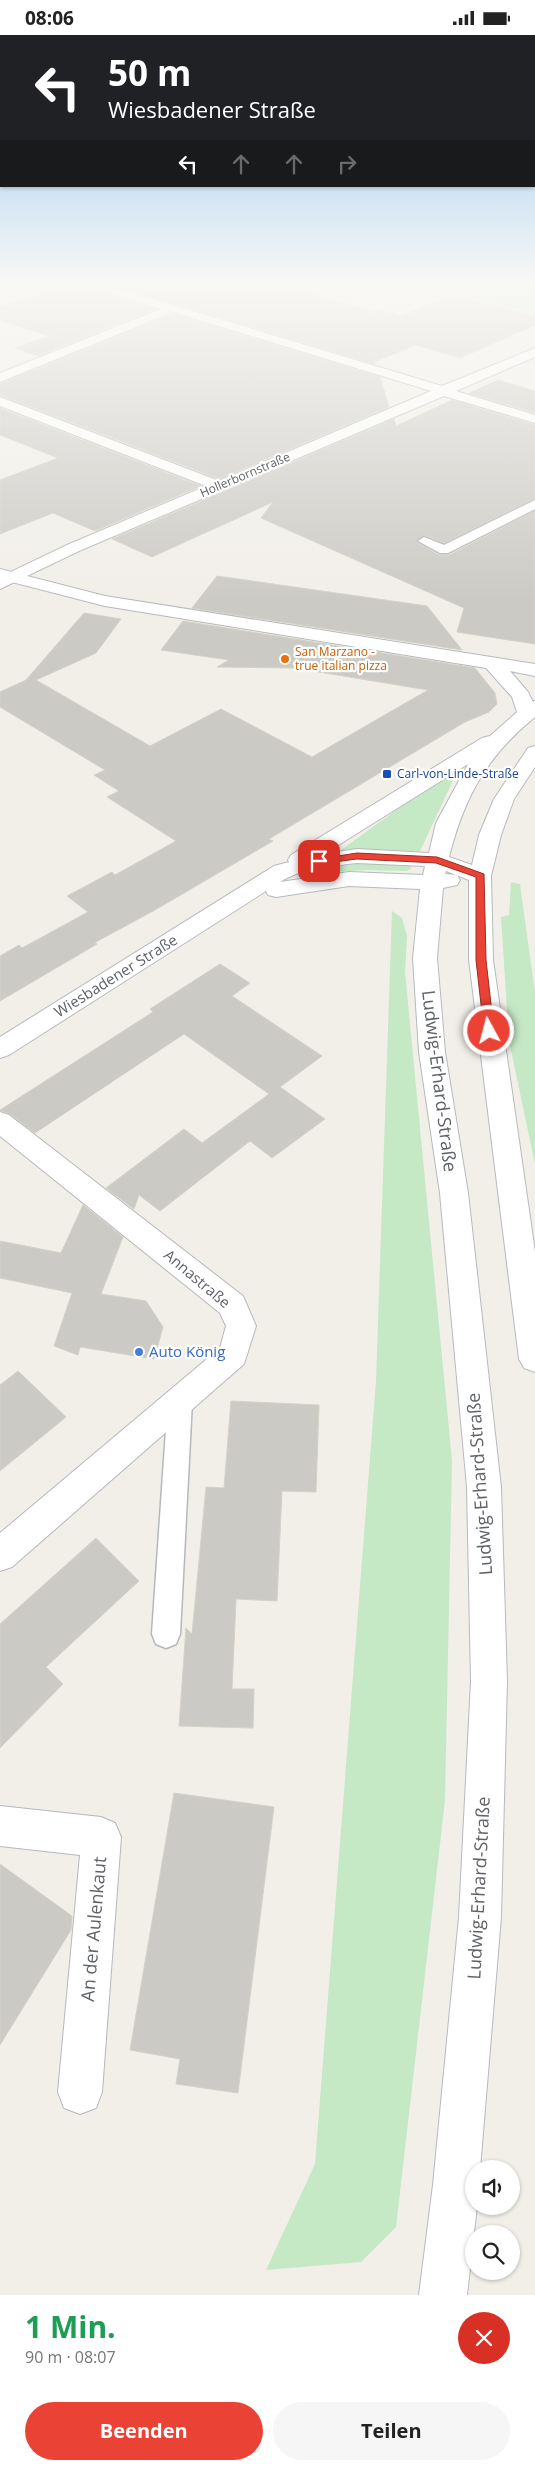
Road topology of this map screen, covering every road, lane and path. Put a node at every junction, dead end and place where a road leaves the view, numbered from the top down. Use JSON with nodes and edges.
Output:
{"nodes":[{"id":1,"x":438,"y":389,"type":"edge"},
{"id":2,"x":447,"y":389,"type":"edge"},
{"id":3,"x":443,"y":391,"type":"junction"},
{"id":4,"x":0,"y":401,"type":"edge"},
{"id":5,"x":535,"y":419,"type":"edge"},
{"id":6,"x":220,"y":486,"type":"junction"},
{"id":7,"x":535,"y":504,"type":"edge"},
{"id":8,"x":424,"y":541,"type":"dead end"},
{"id":9,"x":4,"y":579,"type":"edge"},
{"id":10,"x":493,"y":664,"type":"junction"},
{"id":11,"x":535,"y":670,"type":"edge"},
{"id":12,"x":531,"y":710,"type":"edge"},
{"id":13,"x":503,"y":733,"type":"junction"},
{"id":14,"x":535,"y":752,"type":"edge"},
{"id":15,"x":437,"y":860,"type":"junction"},
{"id":16,"x":282,"y":871,"type":"junction"},
{"id":17,"x":480,"y":876,"type":"junction"},
{"id":18,"x":432,"y":883,"type":"junction"},
{"id":19,"x":231,"y":903,"type":"junction"},
{"id":20,"x":0,"y":1049,"type":"edge"},
{"id":21,"x":0,"y":1122,"type":"edge"},
{"id":22,"x":535,"y":1359,"type":"edge"},
{"id":23,"x":180,"y":1401,"type":"junction"},
{"id":24,"x":0,"y":1555,"type":"edge"},
{"id":25,"x":166,"y":1634,"type":"dead end"},
{"id":26,"x":0,"y":1826,"type":"edge"},
{"id":27,"x":80,"y":2092,"type":"dead end"},
{"id":28,"x":443,"y":2295,"type":"edge"}],
"edges":[{"from":1,"to":3,"type":"street"},
{"from":2,"to":3,"type":"street","name":"Hollerbornstraße"},
{"from":3,"to":5,"type":"street"},
{"from":3,"to":6,"type":"street","name":"Hollerbornstraße"},
{"from":4,"to":6,"type":"street"},
{"from":6,"to":9,"type":"street","name":"Hollerbornstraße"},
{"from":7,"to":8,"type":"lane"},
{"from":9,"to":10,"type":"street"},
{"from":10,"to":11,"type":"street"},
{"from":10,"to":12,"type":"street"},
{"from":12,"to":13,"type":"street","name":"Ludwig-Erhard-Straße"},
{"from":13,"to":15,"type":"street","name":"Ludwig-Erhard-Straße"},
{"from":13,"to":16,"type":"street"},
{"from":14,"to":17,"type":"street"},
{"from":15,"to":16,"type":"street","name":"Wiesbadener Straße"},
{"from":15,"to":17,"type":"street","name":"Wiesbadener Straße"},
{"from":15,"to":18,"type":"street","name":"Ludwig-Erhard-Straße"},
{"from":16,"to":19,"type":"street","name":"Wiesbadener Straße"},
{"from":17,"to":18,"type":"street","name":"Wiesbadener Straße"},
{"from":17,"to":22,"type":"street"},
{"from":18,"to":19,"type":"street","name":"Wiesbadener Straße"},
{"from":18,"to":28,"type":"street","name":"Ludwig-Erhard-Straße"},
{"from":19,"to":20,"type":"street","name":"Wiesbadener Straße"},
{"from":21,"to":23,"type":"street","name":"Annastraße"},
{"from":23,"to":24,"type":"street","name":"Annastraße"},
{"from":23,"to":25,"type":"lane"},
{"from":26,"to":27,"type":"street","name":"An der Aulenkaut"}]}
